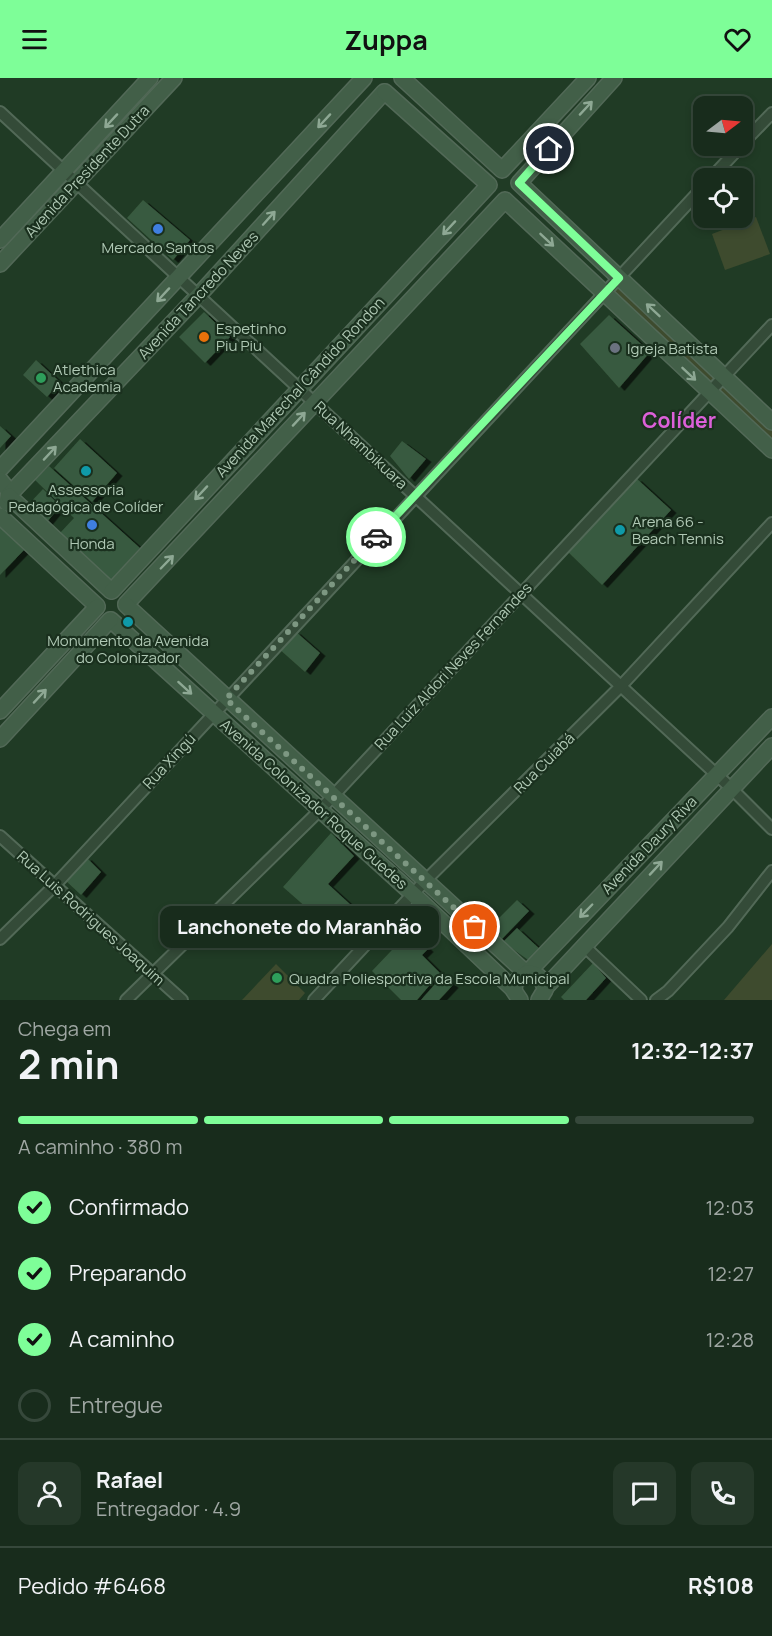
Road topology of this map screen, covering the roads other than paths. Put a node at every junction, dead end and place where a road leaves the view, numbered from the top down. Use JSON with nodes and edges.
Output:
{"nodes":[{"id":1,"x":150,"y":78,"type":"edge"},
{"id":2,"x":174,"y":78,"type":"edge"},
{"id":3,"x":365,"y":78,"type":"edge"},
{"id":4,"x":401,"y":78,"type":"edge"},
{"id":5,"x":588,"y":78,"type":"edge"},
{"id":6,"x":614,"y":78,"type":"edge"},
{"id":7,"x":384,"y":92,"type":"junction"},
{"id":8,"x":0,"y":112,"type":"edge"},
{"id":9,"x":772,"y":113,"type":"edge"},
{"id":10,"x":753,"y":133,"type":"edge"},
{"id":11,"x":732,"y":156,"type":"edge"},
{"id":12,"x":720,"y":168,"type":"edge"},
{"id":13,"x":65,"y":170,"type":"junction"},
{"id":14,"x":502,"y":170,"type":"junction"},
{"id":15,"x":77,"y":181,"type":"junction"},
{"id":16,"x":519,"y":183,"type":"junction"},
{"id":17,"x":489,"y":185,"type":"junction"},
{"id":18,"x":693,"y":198,"type":"edge"},
{"id":19,"x":504,"y":200,"type":"junction"},
{"id":20,"x":0,"y":240,"type":"edge"},
{"id":21,"x":0,"y":264,"type":"edge"},
{"id":22,"x":180,"y":277,"type":"junction"},
{"id":23,"x":619,"y":278,"type":"junction"},
{"id":24,"x":604,"y":294,"type":"junction"},
{"id":25,"x":199,"y":295,"type":"junction"},
{"id":26,"x":772,"y":325,"type":"edge"},
{"id":27,"x":724,"y":376,"type":"junction"},
{"id":28,"x":299,"y":387,"type":"junction"},
{"id":29,"x":709,"y":392,"type":"junction"},
{"id":30,"x":315,"y":402,"type":"junction"},
{"id":31,"x":772,"y":422,"type":"edge"},
{"id":32,"x":772,"y":450,"type":"edge"},
{"id":33,"x":0,"y":469,"type":"edge"},
{"id":34,"x":0,"y":480,"type":"edge"},
{"id":35,"x":415,"y":495,"type":"junction"},
{"id":36,"x":9,"y":496,"type":"junction"},
{"id":37,"x":0,"y":510,"type":"edge"},
{"id":38,"x":0,"y":516,"type":"edge"},
{"id":39,"x":772,"y":523,"type":"edge"},
{"id":40,"x":111,"y":591,"type":"junction"},
{"id":41,"x":521,"y":593,"type":"junction"},
{"id":42,"x":126,"y":604,"type":"junction"},
{"id":43,"x":97,"y":607,"type":"junction"},
{"id":44,"x":110,"y":620,"type":"junction"},
{"id":45,"x":621,"y":686,"type":"junction"},
{"id":46,"x":226,"y":699,"type":"junction"},
{"id":47,"x":0,"y":711,"type":"edge"},
{"id":48,"x":214,"y":713,"type":"junction"},
{"id":49,"x":772,"y":717,"type":"edge"},
{"id":50,"x":0,"y":739,"type":"edge"},
{"id":51,"x":772,"y":746,"type":"edge"},
{"id":52,"x":716,"y":775,"type":"junction"},
{"id":53,"x":731,"y":788,"type":"junction"},
{"id":54,"x":332,"y":797,"type":"junction"},
{"id":55,"x":319,"y":811,"type":"junction"},
{"id":56,"x":772,"y":829,"type":"edge"},
{"id":57,"x":0,"y":836,"type":"edge"},
{"id":58,"x":772,"y":871,"type":"edge"},
{"id":59,"x":425,"y":881,"type":"junction"},
{"id":60,"x":54,"y":886,"type":"junction"},
{"id":61,"x":414,"y":895,"type":"junction"},
{"id":62,"x":0,"y":939,"type":"edge"},
{"id":63,"x":583,"y":945,"type":"junction"},
{"id":64,"x":152,"y":972,"type":"junction"},
{"id":65,"x":527,"y":973,"type":"junction"},
{"id":66,"x":546,"y":994,"type":"edge"},
{"id":67,"x":514,"y":995,"type":"edge"},
{"id":68,"x":126,"y":1000,"type":"edge"},
{"id":69,"x":182,"y":1000,"type":"edge"},
{"id":70,"x":314,"y":1000,"type":"edge"},
{"id":71,"x":641,"y":1000,"type":"edge"},
{"id":72,"x":656,"y":1000,"type":"edge"}],
"edges":[{"from":1,"to":13,"type":"street","name":"Avenida Presidente Dutra","one_way":true},
{"from":2,"to":15,"type":"street","name":"Avenida Presidente Dutra"},
{"from":3,"to":7,"type":"street"},
{"from":3,"to":22,"type":"street","name":"Avenida Tancredo Neves","one_way":true},
{"from":4,"to":7,"type":"street","name":"Avenida Tancredo Neves"},
{"from":4,"to":14,"type":"street"},
{"from":5,"to":14,"type":"street"},
{"from":16,"to":6,"type":"street","one_way":true},
{"from":7,"to":17,"type":"street"},
{"from":25,"to":7,"type":"street","name":"Avenida Tancredo Neves","one_way":true},
{"from":8,"to":13,"type":"street","name":"Rua Nhambikuara"},
{"from":9,"to":10,"type":"street"},
{"from":11,"to":12,"type":"street"},
{"from":13,"to":15,"type":"street","name":"Rua Nhambikuara"},
{"from":13,"to":20,"type":"street","name":"Avenida Presidente Dutra"},
{"from":14,"to":16,"type":"street"},
{"from":14,"to":17,"type":"street"},
{"from":15,"to":21,"type":"street","name":"Avenida Presidente Dutra"},
{"from":15,"to":22,"type":"street","name":"Rua Nhambikuara"},
{"from":16,"to":19,"type":"street"},
{"from":16,"to":23,"type":"street"},
{"from":17,"to":19,"type":"street"},
{"from":17,"to":28,"type":"street","name":"Avenida Marechal Cândido Rondon","one_way":true},
{"from":18,"to":23,"type":"street","name":"Rua Xingú"},
{"from":19,"to":24,"type":"street","one_way":true},
{"from":19,"to":30,"type":"street","name":"Avenida Marechal Cândido Rondon"},
{"from":22,"to":25,"type":"street","name":"Rua Nhambikuara"},
{"from":22,"to":33,"type":"street","name":"Avenida Tancredo Neves","one_way":true},
{"from":23,"to":24,"type":"street","name":"Rua Xingú"},
{"from":27,"to":23,"type":"street","one_way":true},
{"from":24,"to":29,"type":"street","one_way":true},
{"from":24,"to":35,"type":"street","name":"Rua Xingú"},
{"from":25,"to":28,"type":"street","name":"Rua Nhambikuara"},
{"from":36,"to":25,"type":"street","name":"Avenida Tancredo Neves","one_way":true},
{"from":26,"to":27,"type":"street","name":"Rua Luiz Aldori Neves Fernandes"},
{"from":27,"to":29,"type":"street","name":"Rua Luiz Aldori Neves Fernandes"},
{"from":27,"to":31,"type":"street"},
{"from":28,"to":30,"type":"street","name":"Rua Nhambikuara"},
{"from":28,"to":40,"type":"street","name":"Avenida Marechal Cândido Rondon","one_way":true},
{"from":29,"to":32,"type":"street"},
{"from":29,"to":41,"type":"street","name":"Rua Luiz Aldori Neves Fernandes"},
{"from":30,"to":35,"type":"street","name":"Rua Nhambikuara"},
{"from":42,"to":30,"type":"street","name":"Avenida Marechal Cândido Rondon","one_way":true},
{"from":34,"to":36,"type":"street"},
{"from":35,"to":41,"type":"street","name":"Rua Nhambikuara"},
{"from":35,"to":46,"type":"street","name":"Rua Xingú"},
{"from":36,"to":37,"type":"street","name":"Avenida Tancredo Neves"},
{"from":36,"to":40,"type":"street"},
{"from":38,"to":43,"type":"street"},
{"from":39,"to":45,"type":"street","name":"Rua Cuiabá"},
{"from":40,"to":42,"type":"street"},
{"from":40,"to":43,"type":"street"},
{"from":41,"to":45,"type":"street","name":"Rua Nhambikuara"},
{"from":41,"to":54,"type":"street","name":"Rua Luiz Aldori Neves Fernandes"},
{"from":42,"to":44,"type":"street"},
{"from":42,"to":46,"type":"street","name":"Avenida Colonizador Roque Guedes"},
{"from":43,"to":44,"type":"street"},
{"from":43,"to":47,"type":"street"},
{"from":44,"to":48,"type":"street","name":"Avenida Colonizador Roque Guedes","one_way":true},
{"from":50,"to":44,"type":"street","one_way":true},
{"from":45,"to":52,"type":"street","name":"Rua Nhambikuara"},
{"from":45,"to":59,"type":"street","name":"Rua Cuiabá"},
{"from":46,"to":48,"type":"street","name":"Rua Xingú"},
{"from":46,"to":54,"type":"street","name":"Avenida Colonizador Roque Guedes"},
{"from":48,"to":55,"type":"street","name":"Avenida Colonizador Roque Guedes"},
{"from":48,"to":60,"type":"street","name":"Rua Xingú"},
{"from":49,"to":52,"type":"street","name":"Avenida Daury Riva"},
{"from":51,"to":53,"type":"street","name":"Avenida Daury Riva"},
{"from":52,"to":53,"type":"street","name":"Rua Nhambikuara"},
{"from":52,"to":65,"type":"street","name":"Avenida Daury Riva","one_way":true},
{"from":53,"to":56,"type":"street","name":"Rua Nhambikuara"},
{"from":63,"to":53,"type":"street","name":"Avenida Daury Riva","one_way":true},
{"from":54,"to":55,"type":"street","name":"Rua Luiz Aldori Neves Fernandes"},
{"from":54,"to":59,"type":"street","name":"Avenida Colonizador Roque Guedes"},
{"from":55,"to":61,"type":"street","name":"Avenida Colonizador Roque Guedes"},
{"from":55,"to":64,"type":"street","name":"Rua Luiz Aldori Neves Fernandes"},
{"from":57,"to":60,"type":"street","name":"Rua Luis Rodrigues Joaquim"},
{"from":58,"to":72,"type":"street"},
{"from":59,"to":61,"type":"street","name":"Rua Cuiabá"},
{"from":59,"to":65,"type":"street","name":"Avenida Colonizador Roque Guedes"},
{"from":60,"to":62,"type":"street","name":"Rua Xingú"},
{"from":60,"to":64,"type":"street","name":"Rua Luis Rodrigues Joaquim"},
{"from":61,"to":67,"type":"street","name":"Avenida Colonizador Roque Guedes"},
{"from":61,"to":70,"type":"street","name":"Rua Cuiabá"},
{"from":63,"to":66,"type":"street","name":"Avenida Daury Riva"},
{"from":63,"to":71,"type":"street"},
{"from":64,"to":68,"type":"street","name":"Rua Luiz Aldori Neves Fernandes"},
{"from":64,"to":69,"type":"street","name":"Rua Luis Rodrigues Joaquim"},
{"from":65,"to":66,"type":"street","name":"Avenida Colonizador Roque Guedes"},
{"from":65,"to":67,"type":"street","name":"Avenida Daury Riva"}]}
